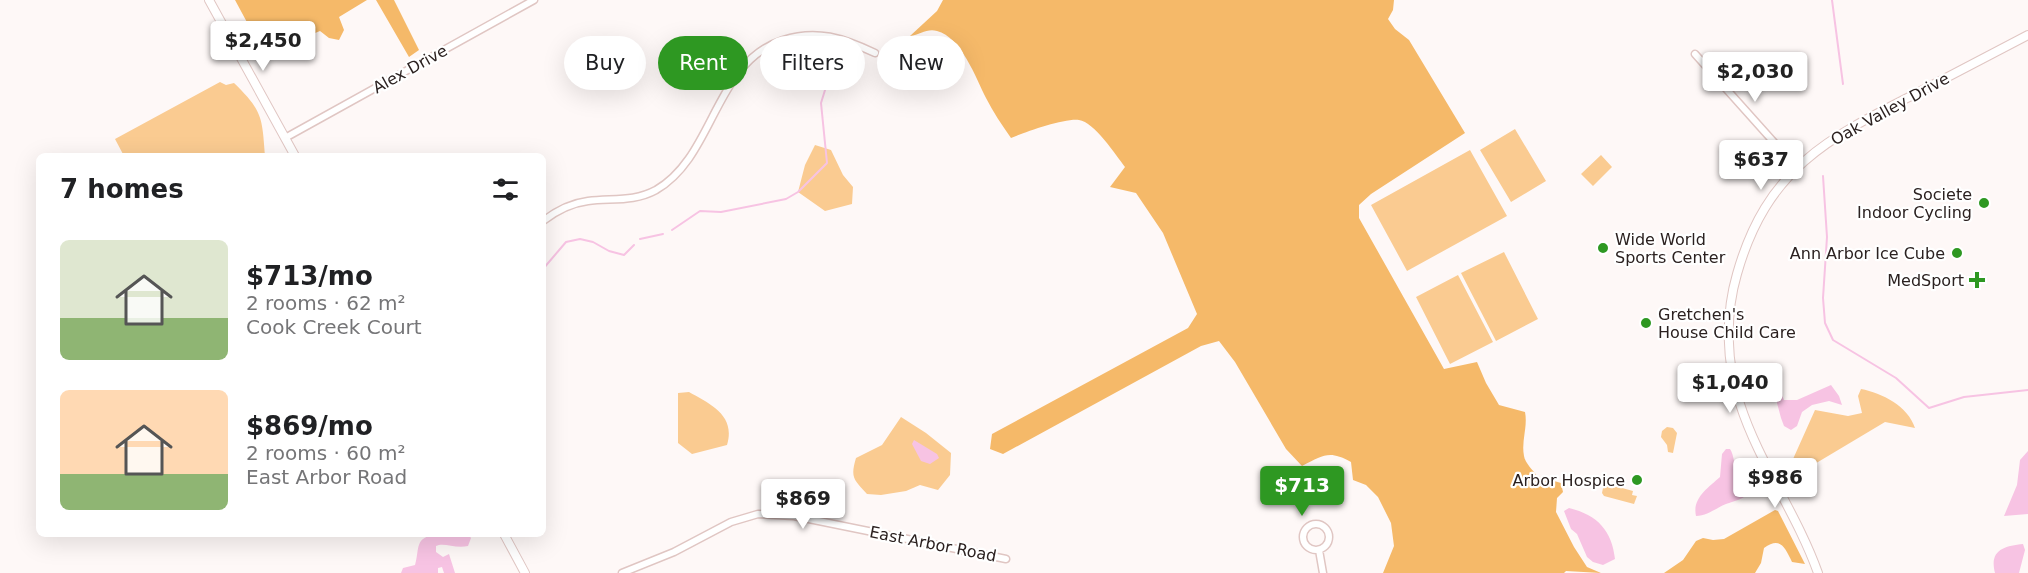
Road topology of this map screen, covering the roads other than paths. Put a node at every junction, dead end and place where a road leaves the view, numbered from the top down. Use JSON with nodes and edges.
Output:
{"nodes":[{"id":1,"x":208,"y":0,"type":"edge"},
{"id":2,"x":534,"y":0,"type":"edge"},
{"id":3,"x":2028,"y":35,"type":"edge"},
{"id":4,"x":875,"y":53,"type":"dead end"},
{"id":5,"x":1695,"y":54,"type":"dead end"},
{"id":6,"x":285,"y":138,"type":"junction"},
{"id":7,"x":293,"y":153,"type":"edge"},
{"id":8,"x":1796,"y":167,"type":"junction"},
{"id":9,"x":546,"y":219,"type":"edge"},
{"id":10,"x":506,"y":537,"type":"edge"},
{"id":11,"x":1319,"y":550,"type":"junction"},
{"id":12,"x":1006,"y":559,"type":"dead end"},
{"id":13,"x":525,"y":573,"type":"edge"},
{"id":14,"x":622,"y":573,"type":"edge"},
{"id":15,"x":1323,"y":573,"type":"edge"},
{"id":16,"x":1818,"y":573,"type":"edge"}],
"edges":[{"from":1,"to":6,"type":"street"},
{"from":2,"to":6,"type":"street","name":"Alex Drive"},
{"from":3,"to":8,"type":"street","name":"Oak Valley Drive"},
{"from":4,"to":9,"type":"street"},
{"from":5,"to":8,"type":"street"},
{"from":6,"to":7,"type":"street"},
{"from":8,"to":16,"type":"street","name":"Oak Valley Drive"},
{"from":10,"to":13,"type":"street"},
{"from":11,"to":11,"type":"street"},
{"from":11,"to":15,"type":"street"},
{"from":12,"to":14,"type":"street","name":"East Arbor Road"}]}
